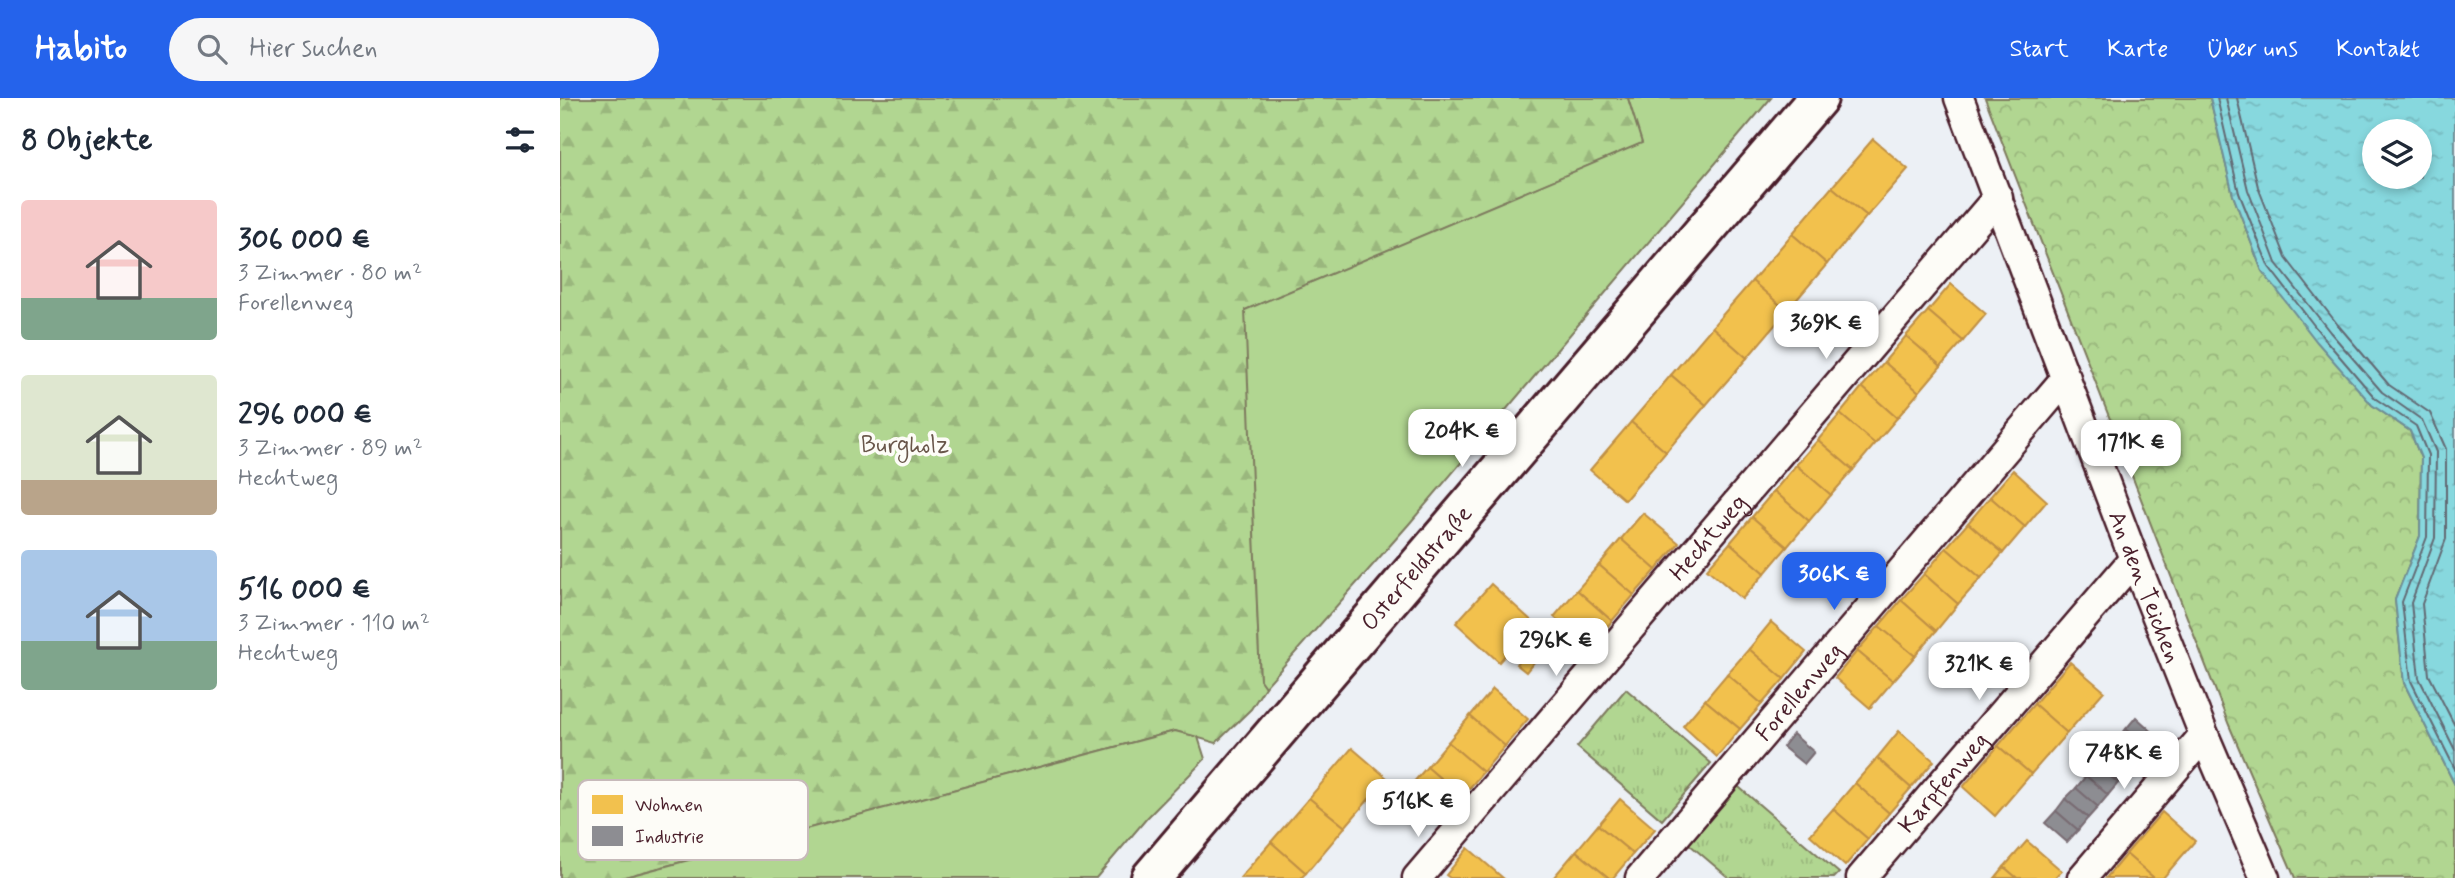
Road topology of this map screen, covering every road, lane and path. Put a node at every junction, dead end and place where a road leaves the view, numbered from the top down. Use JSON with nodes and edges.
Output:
{"nodes":[{"id":1,"x":1818,"y":98,"type":"edge"},
{"id":2,"x":1959,"y":98,"type":"edge"},
{"id":3,"x":1998,"y":197,"type":"junction"},
{"id":4,"x":2066,"y":378,"type":"junction"},
{"id":5,"x":2134,"y":559,"type":"junction"},
{"id":6,"x":2204,"y":735,"type":"junction"},
{"id":7,"x":1150,"y":878,"type":"edge"},
{"id":8,"x":1417,"y":878,"type":"edge"},
{"id":9,"x":1640,"y":878,"type":"edge"},
{"id":10,"x":1861,"y":878,"type":"edge"},
{"id":11,"x":2082,"y":878,"type":"edge"},
{"id":12,"x":2265,"y":878,"type":"edge"}],
"edges":[{"from":1,"to":7,"type":"street","name":"Osterfeldstraße"},
{"from":2,"to":3,"type":"street","name":"An den Teichen"},
{"from":3,"to":4,"type":"street","name":"An den Teichen"},
{"from":3,"to":8,"type":"street","name":"Hechtweg"},
{"from":4,"to":5,"type":"street","name":"An den Teichen"},
{"from":4,"to":9,"type":"street","name":"Forellenweg"},
{"from":5,"to":6,"type":"street","name":"An den Teichen"},
{"from":5,"to":10,"type":"street","name":"Karpfenweg"},
{"from":6,"to":11,"type":"street"},
{"from":6,"to":12,"type":"street","name":"An den Teichen"}]}
